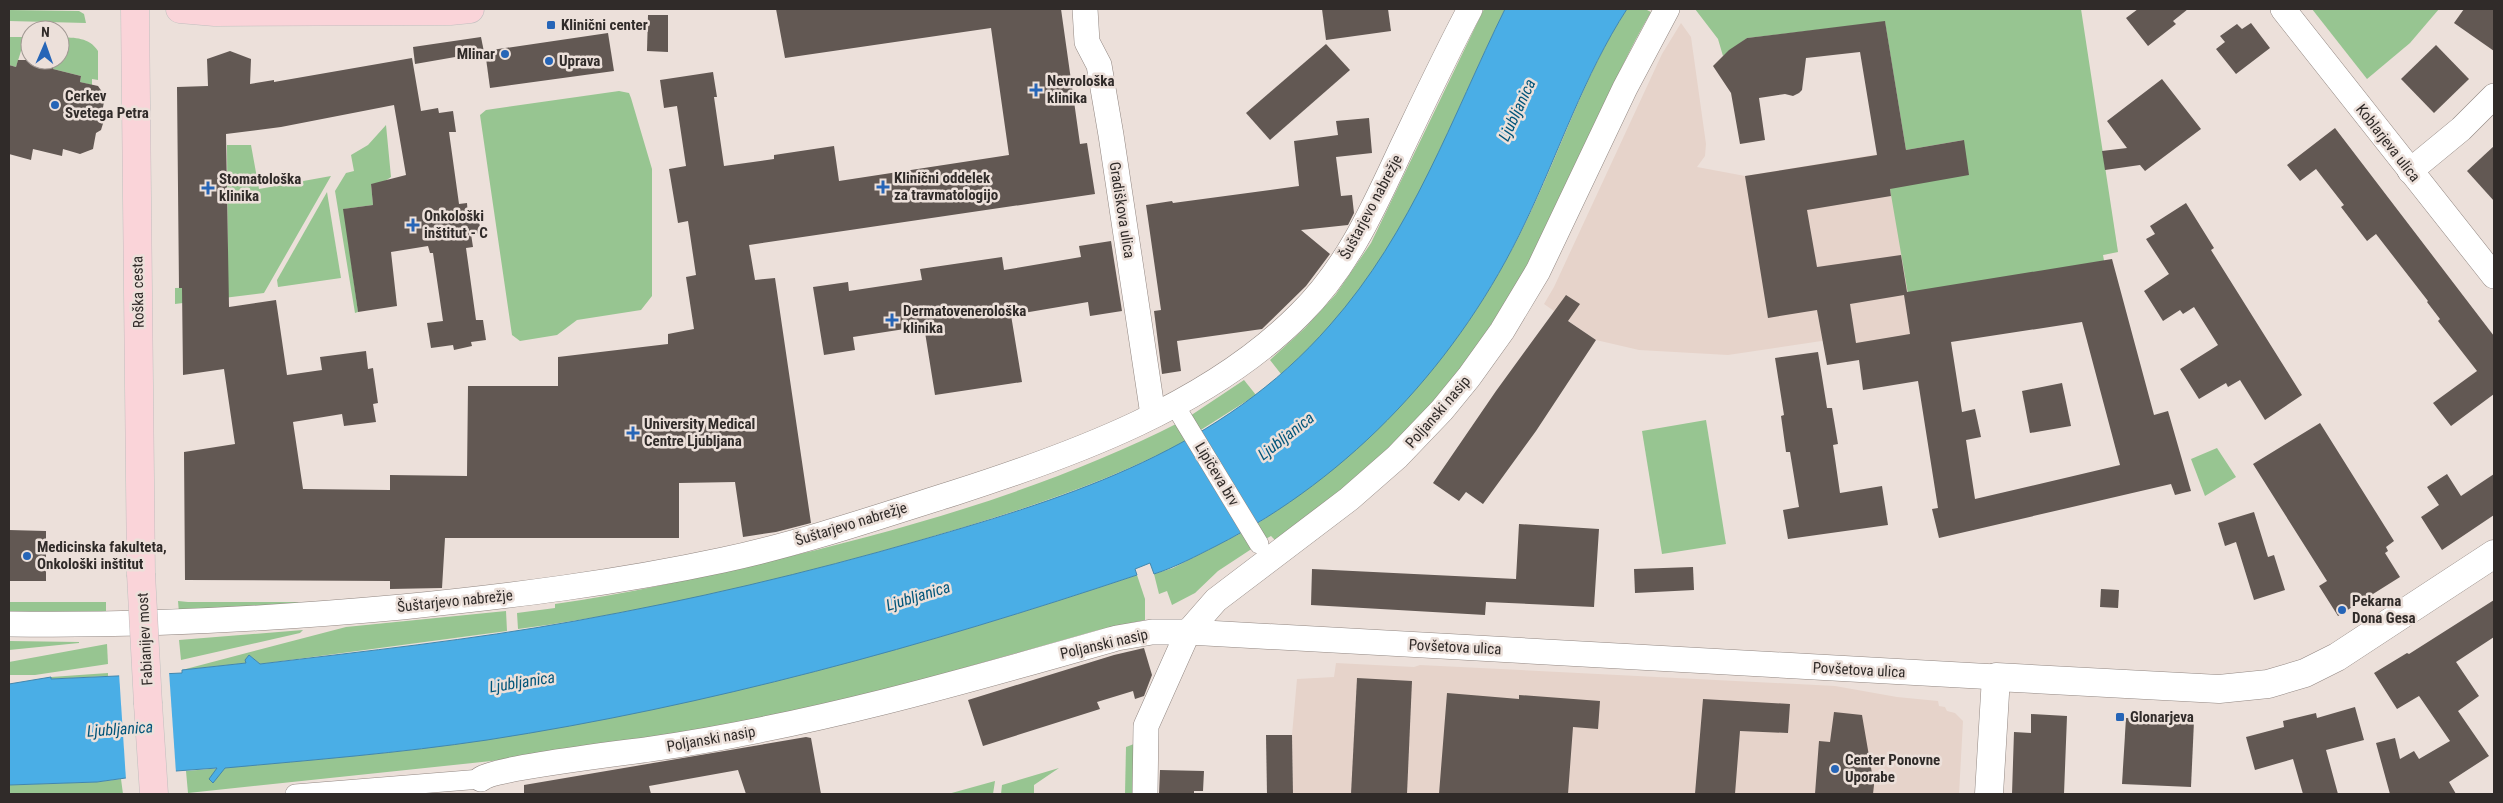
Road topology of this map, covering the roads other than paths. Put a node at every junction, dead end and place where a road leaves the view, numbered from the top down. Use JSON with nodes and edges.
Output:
{"nodes":[{"id":1,"x":135,"y":9,"type":"edge"},
{"id":2,"x":180,"y":9,"type":"edge"},
{"id":3,"x":470,"y":9,"type":"edge"},
{"id":4,"x":1085,"y":9,"type":"edge"},
{"id":5,"x":1470,"y":9,"type":"edge"},
{"id":6,"x":1667,"y":9,"type":"edge"},
{"id":7,"x":2282,"y":9,"type":"edge"},
{"id":8,"x":2494,"y":96,"type":"edge"},
{"id":9,"x":2410,"y":171,"type":"junction"},
{"id":10,"x":2494,"y":276,"type":"edge"},
{"id":11,"x":1170,"y":413,"type":"junction"},
{"id":12,"x":1259,"y":544,"type":"dead end"},
{"id":13,"x":2494,"y":554,"type":"edge"},
{"id":14,"x":141,"y":574,"type":"joint"},
{"id":15,"x":9,"y":624,"type":"edge"},
{"id":16,"x":1188,"y":632,"type":"junction"},
{"id":17,"x":1996,"y":677,"type":"junction"},
{"id":18,"x":481,"y":779,"type":"joint"},
{"id":19,"x":154,"y":794,"type":"edge"},
{"id":20,"x":295,"y":794,"type":"edge"},
{"id":21,"x":1145,"y":794,"type":"edge"},
{"id":22,"x":1989,"y":794,"type":"edge"}],
"edges":[{"from":1,"to":14,"type":"main road","name":"Roška cesta"},
{"from":2,"to":3,"type":"main road"},
{"from":4,"to":11,"type":"street","name":"Gradiškova ulica"},
{"from":5,"to":11,"type":"street","name":"Šuštarjevo nabrežje"},
{"from":6,"to":16,"type":"street","name":"Poljanski nasip"},
{"from":7,"to":9,"type":"street","name":"Koblarjeva ulica"},
{"from":8,"to":9,"type":"street"},
{"from":9,"to":10,"type":"street","name":"Koblarjeva ulica"},
{"from":11,"to":12,"type":"street","name":"Lipičeva brv"},
{"from":11,"to":15,"type":"street","name":"Šuštarjevo nabrežje"},
{"from":13,"to":17,"type":"street","name":"Povšetova ulica"},
{"from":14,"to":19,"type":"main road","name":"Fabianijev most","bridge":true},
{"from":16,"to":17,"type":"street","name":"Povšetova ulica"},
{"from":16,"to":18,"type":"street","name":"Poljanski nasip"},
{"from":16,"to":21,"type":"street"},
{"from":17,"to":22,"type":"street"},
{"from":18,"to":20,"type":"street","name":"Poljanski nasip"}]}
